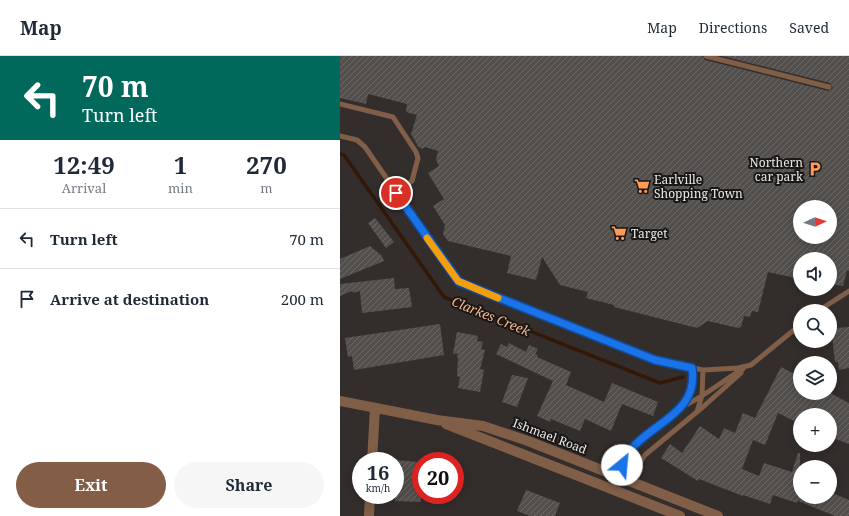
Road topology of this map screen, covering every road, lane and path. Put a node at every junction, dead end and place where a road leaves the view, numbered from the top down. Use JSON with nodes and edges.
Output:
{"nodes":[{"id":1,"x":706,"y":56,"type":"edge"},
{"id":2,"x":712,"y":57,"type":"edge"},
{"id":3,"x":829,"y":87,"type":"dead end"},
{"id":4,"x":340,"y":104,"type":"edge"},
{"id":5,"x":340,"y":136,"type":"edge"},
{"id":6,"x":396,"y":193,"type":"junction"},
{"id":7,"x":849,"y":291,"type":"edge"},
{"id":8,"x":829,"y":304,"type":"edge"},
{"id":9,"x":793,"y":331,"type":"edge"},
{"id":10,"x":751,"y":365,"type":"junction"},
{"id":11,"x":692,"y":368,"type":"junction"},
{"id":12,"x":703,"y":370,"type":"junction"},
{"id":13,"x":702,"y":396,"type":"junction"},
{"id":14,"x":340,"y":401,"type":"edge"},
{"id":15,"x":682,"y":407,"type":"junction"},
{"id":16,"x":375,"y":408,"type":"junction"},
{"id":17,"x":697,"y":412,"type":"junction"},
{"id":18,"x":437,"y":420,"type":"junction"},
{"id":19,"x":373,"y":452,"type":"edge"},
{"id":20,"x":618,"y":476,"type":"junction"},
{"id":21,"x":631,"y":482,"type":"junction"},
{"id":22,"x":620,"y":492,"type":"junction"},
{"id":23,"x":370,"y":504,"type":"edge"},
{"id":24,"x":711,"y":515,"type":"edge"},
{"id":25,"x":369,"y":516,"type":"edge"},
{"id":26,"x":680,"y":516,"type":"edge"}],
"edges":[{"from":1,"to":2,"type":"lane"},
{"from":2,"to":3,"type":"lane"},
{"from":4,"to":6,"type":"lane"},
{"from":5,"to":6,"type":"lane"},
{"from":6,"to":11,"type":"lane"},
{"from":7,"to":8,"type":"lane"},
{"from":9,"to":10,"type":"lane"},
{"from":10,"to":12,"type":"lane"},
{"from":10,"to":13,"type":"lane"},
{"from":10,"to":17,"type":"lane"},
{"from":11,"to":12,"type":"lane"},
{"from":11,"to":15,"type":"lane"},
{"from":12,"to":13,"type":"lane"},
{"from":13,"to":15,"type":"lane"},
{"from":13,"to":17,"type":"lane"},
{"from":14,"to":16,"type":"street","name":"Ishmael Road"},
{"from":15,"to":20,"type":"lane"},
{"from":16,"to":18,"type":"street","name":"Ishmael Road"},
{"from":16,"to":19,"type":"street"},
{"from":17,"to":21,"type":"lane"},
{"from":18,"to":20,"type":"street","name":"Ishmael Road"},
{"from":18,"to":22,"type":"street","name":"Ishmael Road"},
{"from":20,"to":21,"type":"street","name":"Ishmael Road"},
{"from":20,"to":22,"type":"street"},
{"from":21,"to":22,"type":"street"},
{"from":21,"to":24,"type":"street","name":"Ishmael Road"},
{"from":22,"to":26,"type":"street","name":"Ishmael Road"},
{"from":23,"to":25,"type":"street"}]}
